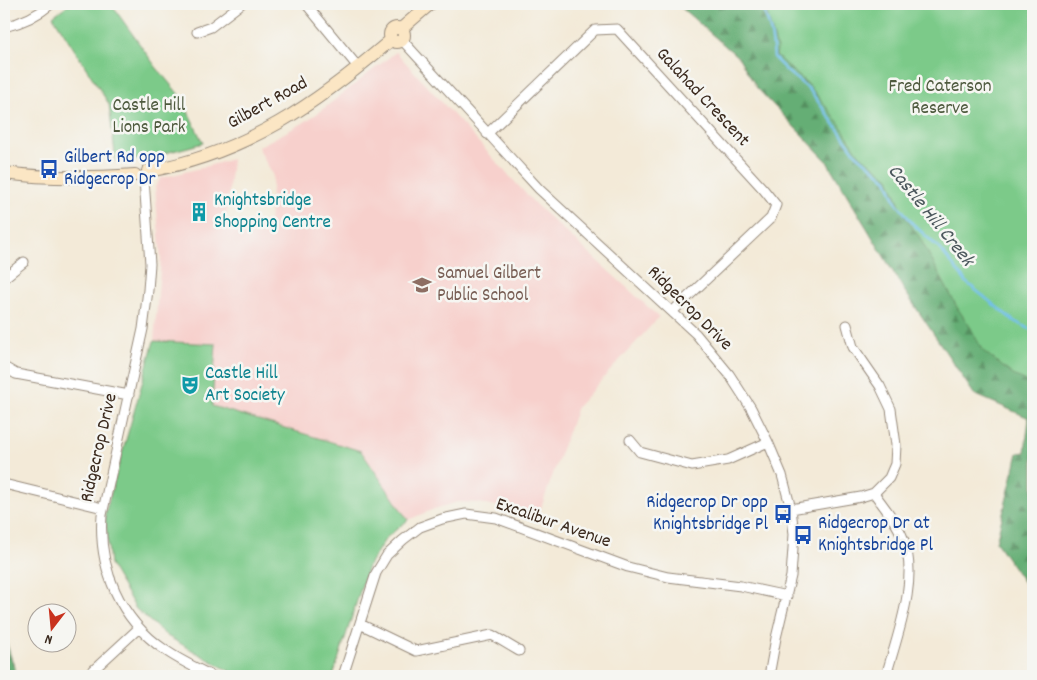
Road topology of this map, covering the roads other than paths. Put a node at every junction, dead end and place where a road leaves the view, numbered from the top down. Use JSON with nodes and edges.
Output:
{"nodes":[{"id":1,"x":51,"y":4,"type":"edge"},
{"id":2,"x":241,"y":4,"type":"edge"},
{"id":3,"x":306,"y":4,"type":"edge"},
{"id":4,"x":430,"y":4,"type":"edge"},
{"id":5,"x":4,"y":27,"type":"edge"},
{"id":6,"x":197,"y":32,"type":"dead end"},
{"id":7,"x":398,"y":36,"type":"junction"},
{"id":8,"x":358,"y":67,"type":"junction"},
{"id":9,"x":487,"y":134,"type":"junction"},
{"id":10,"x":4,"y":173,"type":"edge"},
{"id":11,"x":142,"y":175,"type":"junction"},
{"id":12,"x":24,"y":262,"type":"dead end"},
{"id":13,"x":4,"y":278,"type":"edge"},
{"id":14,"x":673,"y":311,"type":"junction"},
{"id":15,"x":847,"y":325,"type":"dead end"},
{"id":16,"x":4,"y":367,"type":"edge"},
{"id":17,"x":129,"y":395,"type":"junction"},
{"id":18,"x":630,"y":440,"type":"dead end"},
{"id":19,"x":768,"y":442,"type":"junction"},
{"id":20,"x":4,"y":484,"type":"edge"},
{"id":21,"x":874,"y":493,"type":"junction"},
{"id":22,"x":103,"y":508,"type":"junction"},
{"id":23,"x":791,"y":509,"type":"junction"},
{"id":24,"x":787,"y":596,"type":"junction"},
{"id":25,"x":360,"y":624,"type":"junction"},
{"id":26,"x":139,"y":628,"type":"junction"},
{"id":27,"x":519,"y":651,"type":"dead end"},
{"id":28,"x":87,"y":676,"type":"edge"},
{"id":29,"x":212,"y":676,"type":"edge"},
{"id":30,"x":343,"y":676,"type":"edge"},
{"id":31,"x":769,"y":676,"type":"edge"},
{"id":32,"x":886,"y":676,"type":"edge"}],
"edges":[{"from":1,"to":5,"type":"street"},
{"from":2,"to":6,"type":"street"},
{"from":3,"to":8,"type":"street"},
{"from":4,"to":7,"type":"main road","name":"Gilbert Road"},
{"from":7,"to":8,"type":"main road","name":"Gilbert Road"},
{"from":7,"to":9,"type":"street","name":"Ridgecrop Drive"},
{"from":8,"to":11,"type":"main road","name":"Gilbert Road"},
{"from":9,"to":14,"type":"street","name":"Ridgecrop Drive"},
{"from":9,"to":14,"type":"street","name":"Galahad Crescent"},
{"from":10,"to":11,"type":"main road","name":"Gilbert Road"},
{"from":11,"to":17,"type":"street","name":"Ridgecrop Drive"},
{"from":12,"to":13,"type":"street"},
{"from":14,"to":19,"type":"street","name":"Ridgecrop Drive"},
{"from":15,"to":21,"type":"street"},
{"from":16,"to":17,"type":"street"},
{"from":17,"to":22,"type":"street","name":"Ridgecrop Drive"},
{"from":18,"to":19,"type":"street"},
{"from":19,"to":23,"type":"street","name":"Ridgecrop Drive"},
{"from":20,"to":22,"type":"street"},
{"from":21,"to":23,"type":"street"},
{"from":21,"to":32,"type":"street"},
{"from":22,"to":26,"type":"street","name":"Ridgecrop Drive"},
{"from":23,"to":24,"type":"street","name":"Ridgecrop Drive"},
{"from":24,"to":25,"type":"street","name":"Excalibur Avenue"},
{"from":24,"to":31,"type":"street","name":"Ridgecrop Drive"},
{"from":25,"to":27,"type":"street"},
{"from":25,"to":30,"type":"street","name":"Excalibur Avenue"},
{"from":26,"to":28,"type":"street"},
{"from":26,"to":29,"type":"street","name":"Ridgecrop Drive"}]}
